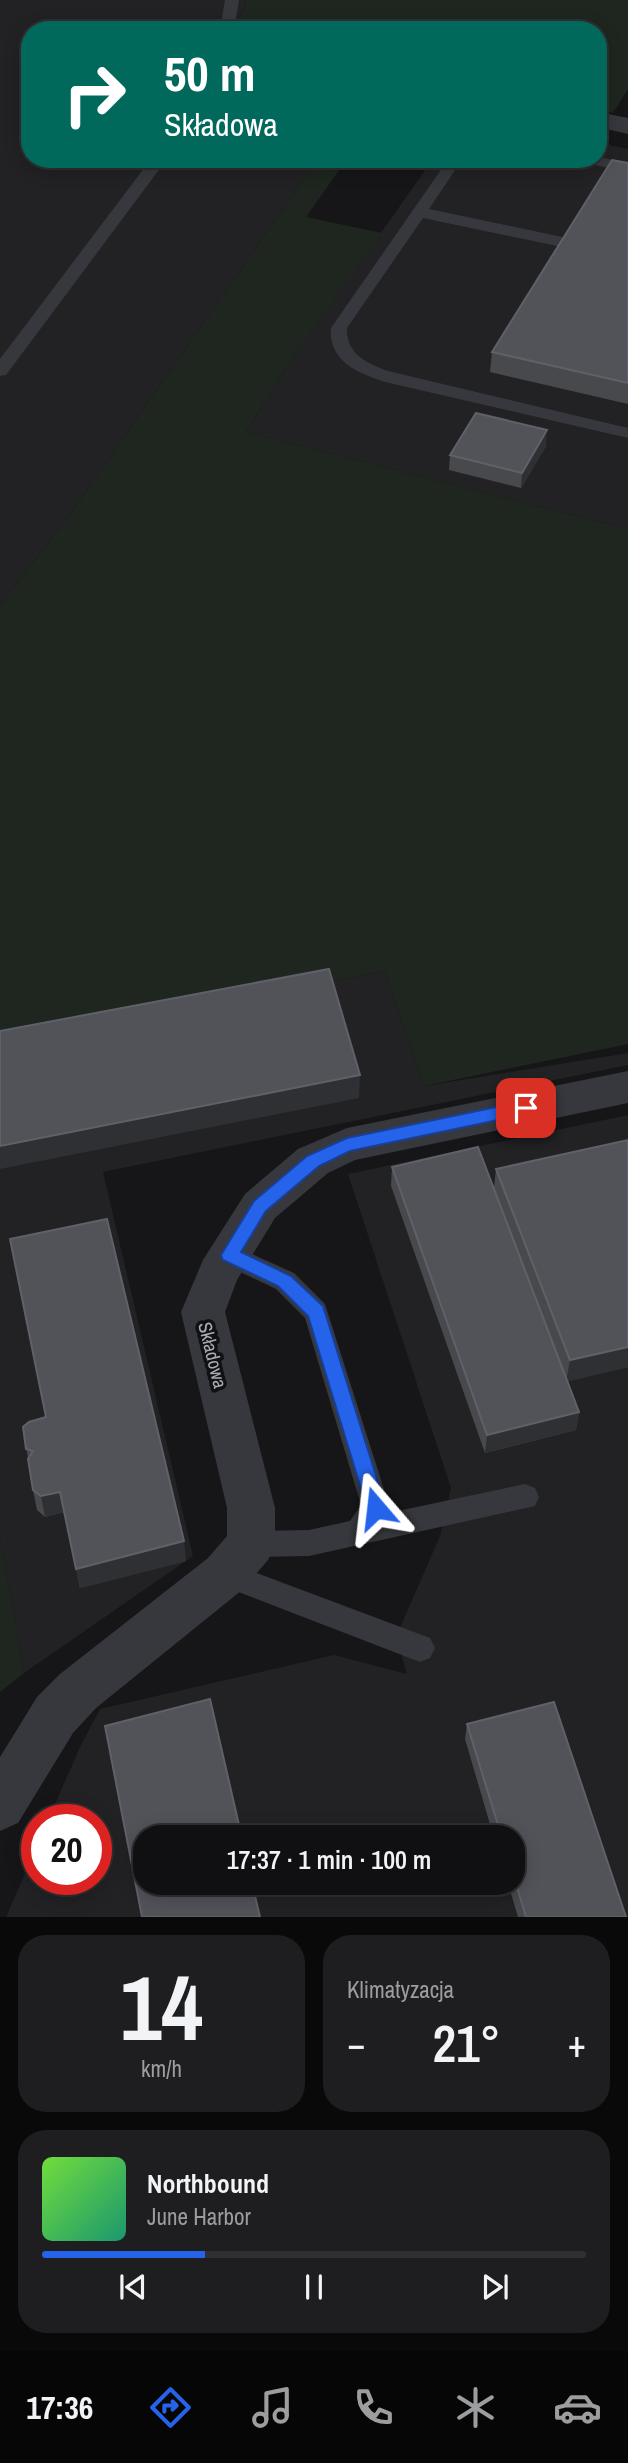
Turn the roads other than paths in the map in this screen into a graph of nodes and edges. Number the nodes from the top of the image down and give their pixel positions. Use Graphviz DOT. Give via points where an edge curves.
graph roads {
  1 [pos="232,0"];
  2 [pos="228,21"];
  3 [pos="607,121"];
  4 [pos="628,126"];
  5 [pos="607,163"];
  6 [pos="628,167"];
  7 [pos="152,168"];
  8 [pos="449,168"];
  9 [pos="418,212"];
  10 [pos="566,243"];
  11 [pos="0,371"];
  12 [pos="628,433"];
  13 [pos="628,1087"];
  14 [pos="230,1255"];
  15 [pos="525,1497"];
  16 [pos="357,1534"];
  17 [pos="238,1559"];
  18 [pos="420,1648"];
  19 [pos="0,1805"];
  1 -- 2 [label="lane"];
  3 -- 4 [label="street"];
  5 -- 6 [label="lane"];
  7 -- 11 [label="lane"];
  8 -- 9 [label="lane"];
  9 -- 10 [label="lane"];
  9 -- 12 [label="lane" via="339,328 337,337 345,354 380,375"];
  13 -- 14 [label="street, Składowa" via="347,1145 313,1161 260,1206"];
  14 -- 16 [label="lane" via="285,1281 316,1312 376,1508"];
  14 -- 17 [label="street, Składowa" via="203,1312 251,1508"];
  15 -- 16 [label="lane"];
  16 -- 17 [label="lane"];
  17 -- 18 [label="lane"];
  17 -- 19 [label="street" via="78,1691 55,1715"];
}
